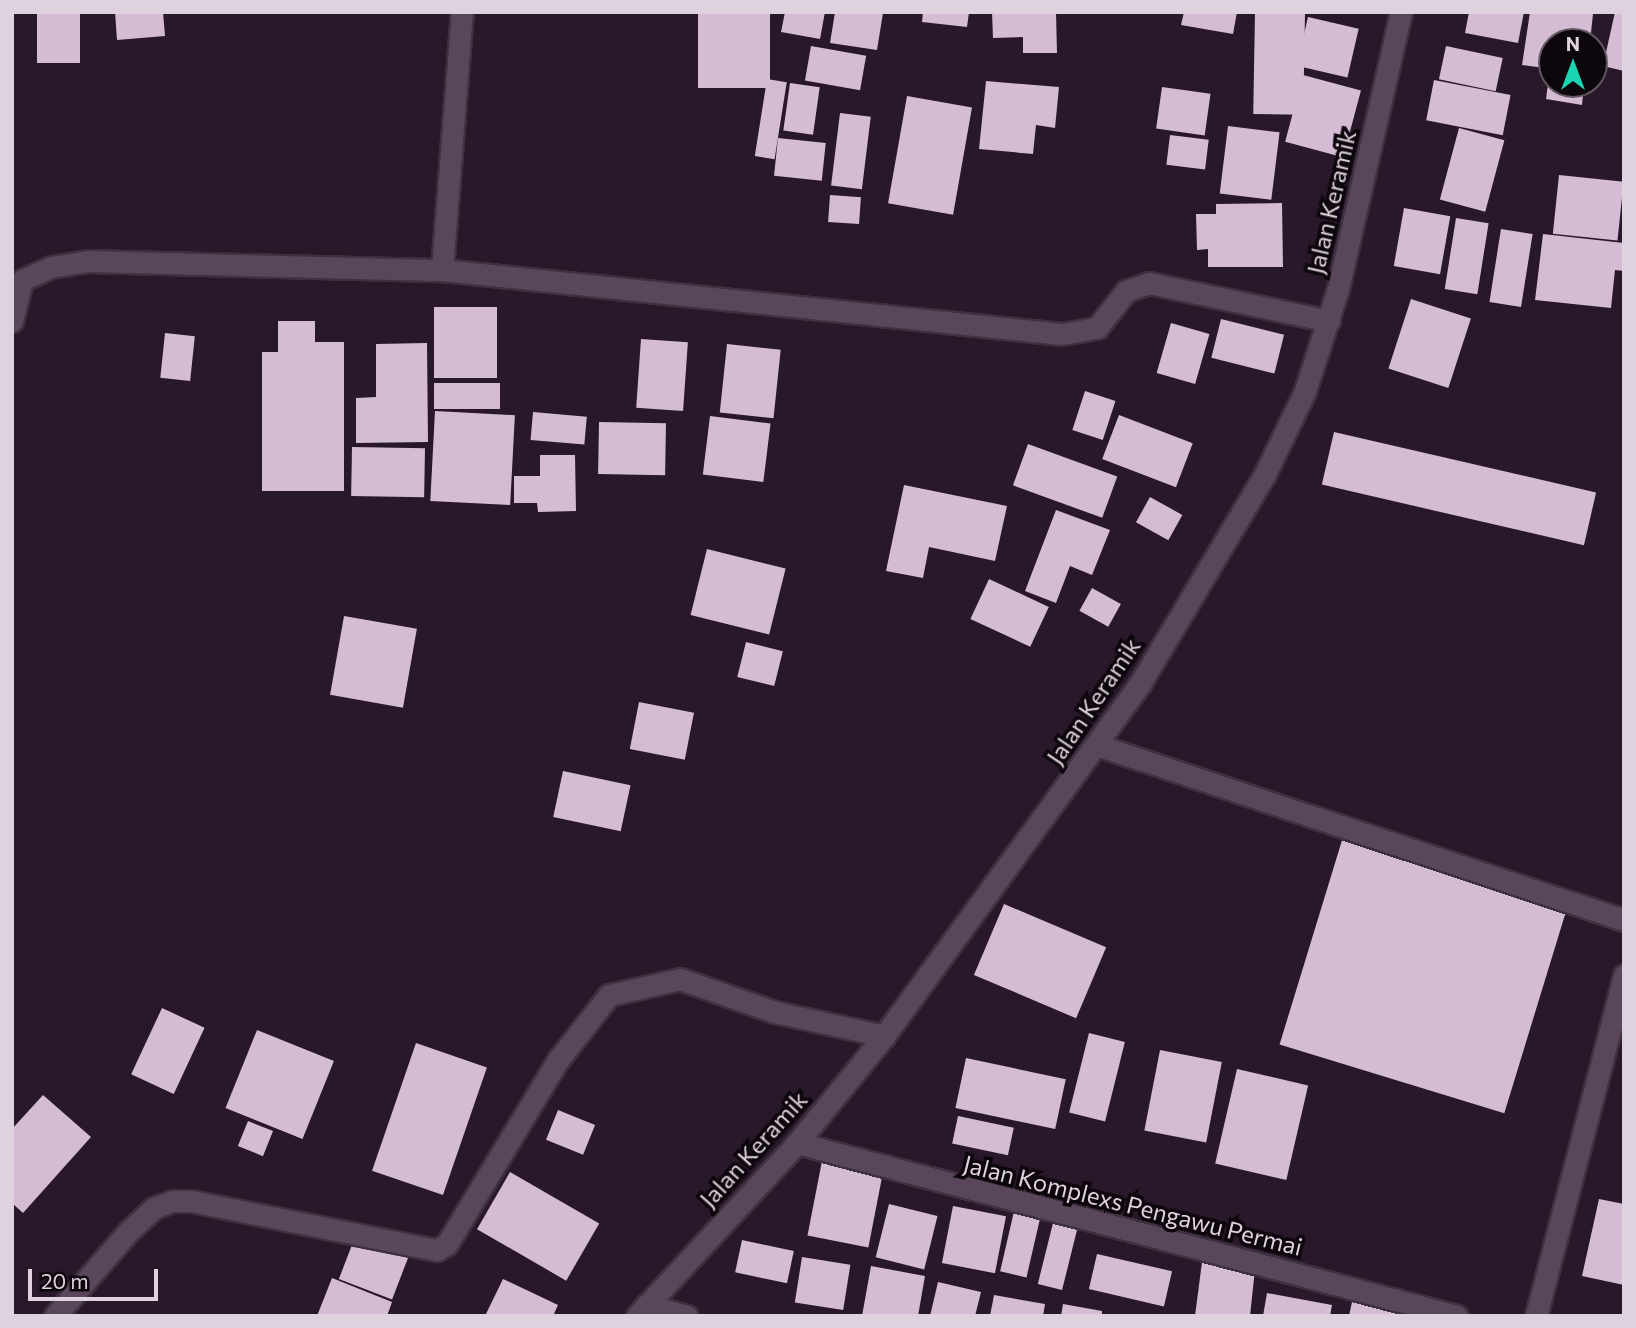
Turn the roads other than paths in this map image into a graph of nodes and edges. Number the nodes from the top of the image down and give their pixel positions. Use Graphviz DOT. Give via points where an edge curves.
graph roads {
  1 [pos="462,12"];
  2 [pos="1401,12"];
  3 [pos="442,270"];
  4 [pos="12,321"];
  5 [pos="1329,321"];
  6 [pos="1097,745"];
  7 [pos="1624,920"];
  8 [pos="1624,975"];
  9 [pos="884,1035"];
  10 [pos="797,1143"];
  11 [pos="642,1310"];
  12 [pos="55,1316"];
  13 [pos="687,1316"];
  14 [pos="1457,1316"];
  15 [pos="1535,1316"];
  1 -- 3 [label="street"];
  2 -- 5 [label="street, Jalan Keramik"];
  3 -- 4 [label="street" via="88,261 35,271 22,280"];
  3 -- 5 [label="street" via="1062,334 1097,328 1126,291 1149,283"];
  5 -- 6 [label="street, Jalan Keramik" via="1306,391 1264,476 1141,682"];
  6 -- 7 [label="street"];
  6 -- 9 [label="street, Jalan Keramik"];
  8 -- 15 [label="street"];
  9 -- 10 [label="street, Jalan Keramik"];
  9 -- 12 [label="street" via="775,1012 680,979 609,995 558,1060 447,1244 437,1250 172,1201 154,1208 128,1231"];
  10 -- 11 [label="street, Jalan Keramik"];
  10 -- 14 [label="street, Jalan Komplexs Pengawu Permai"];
  11 -- 13 [label="street"];
}
